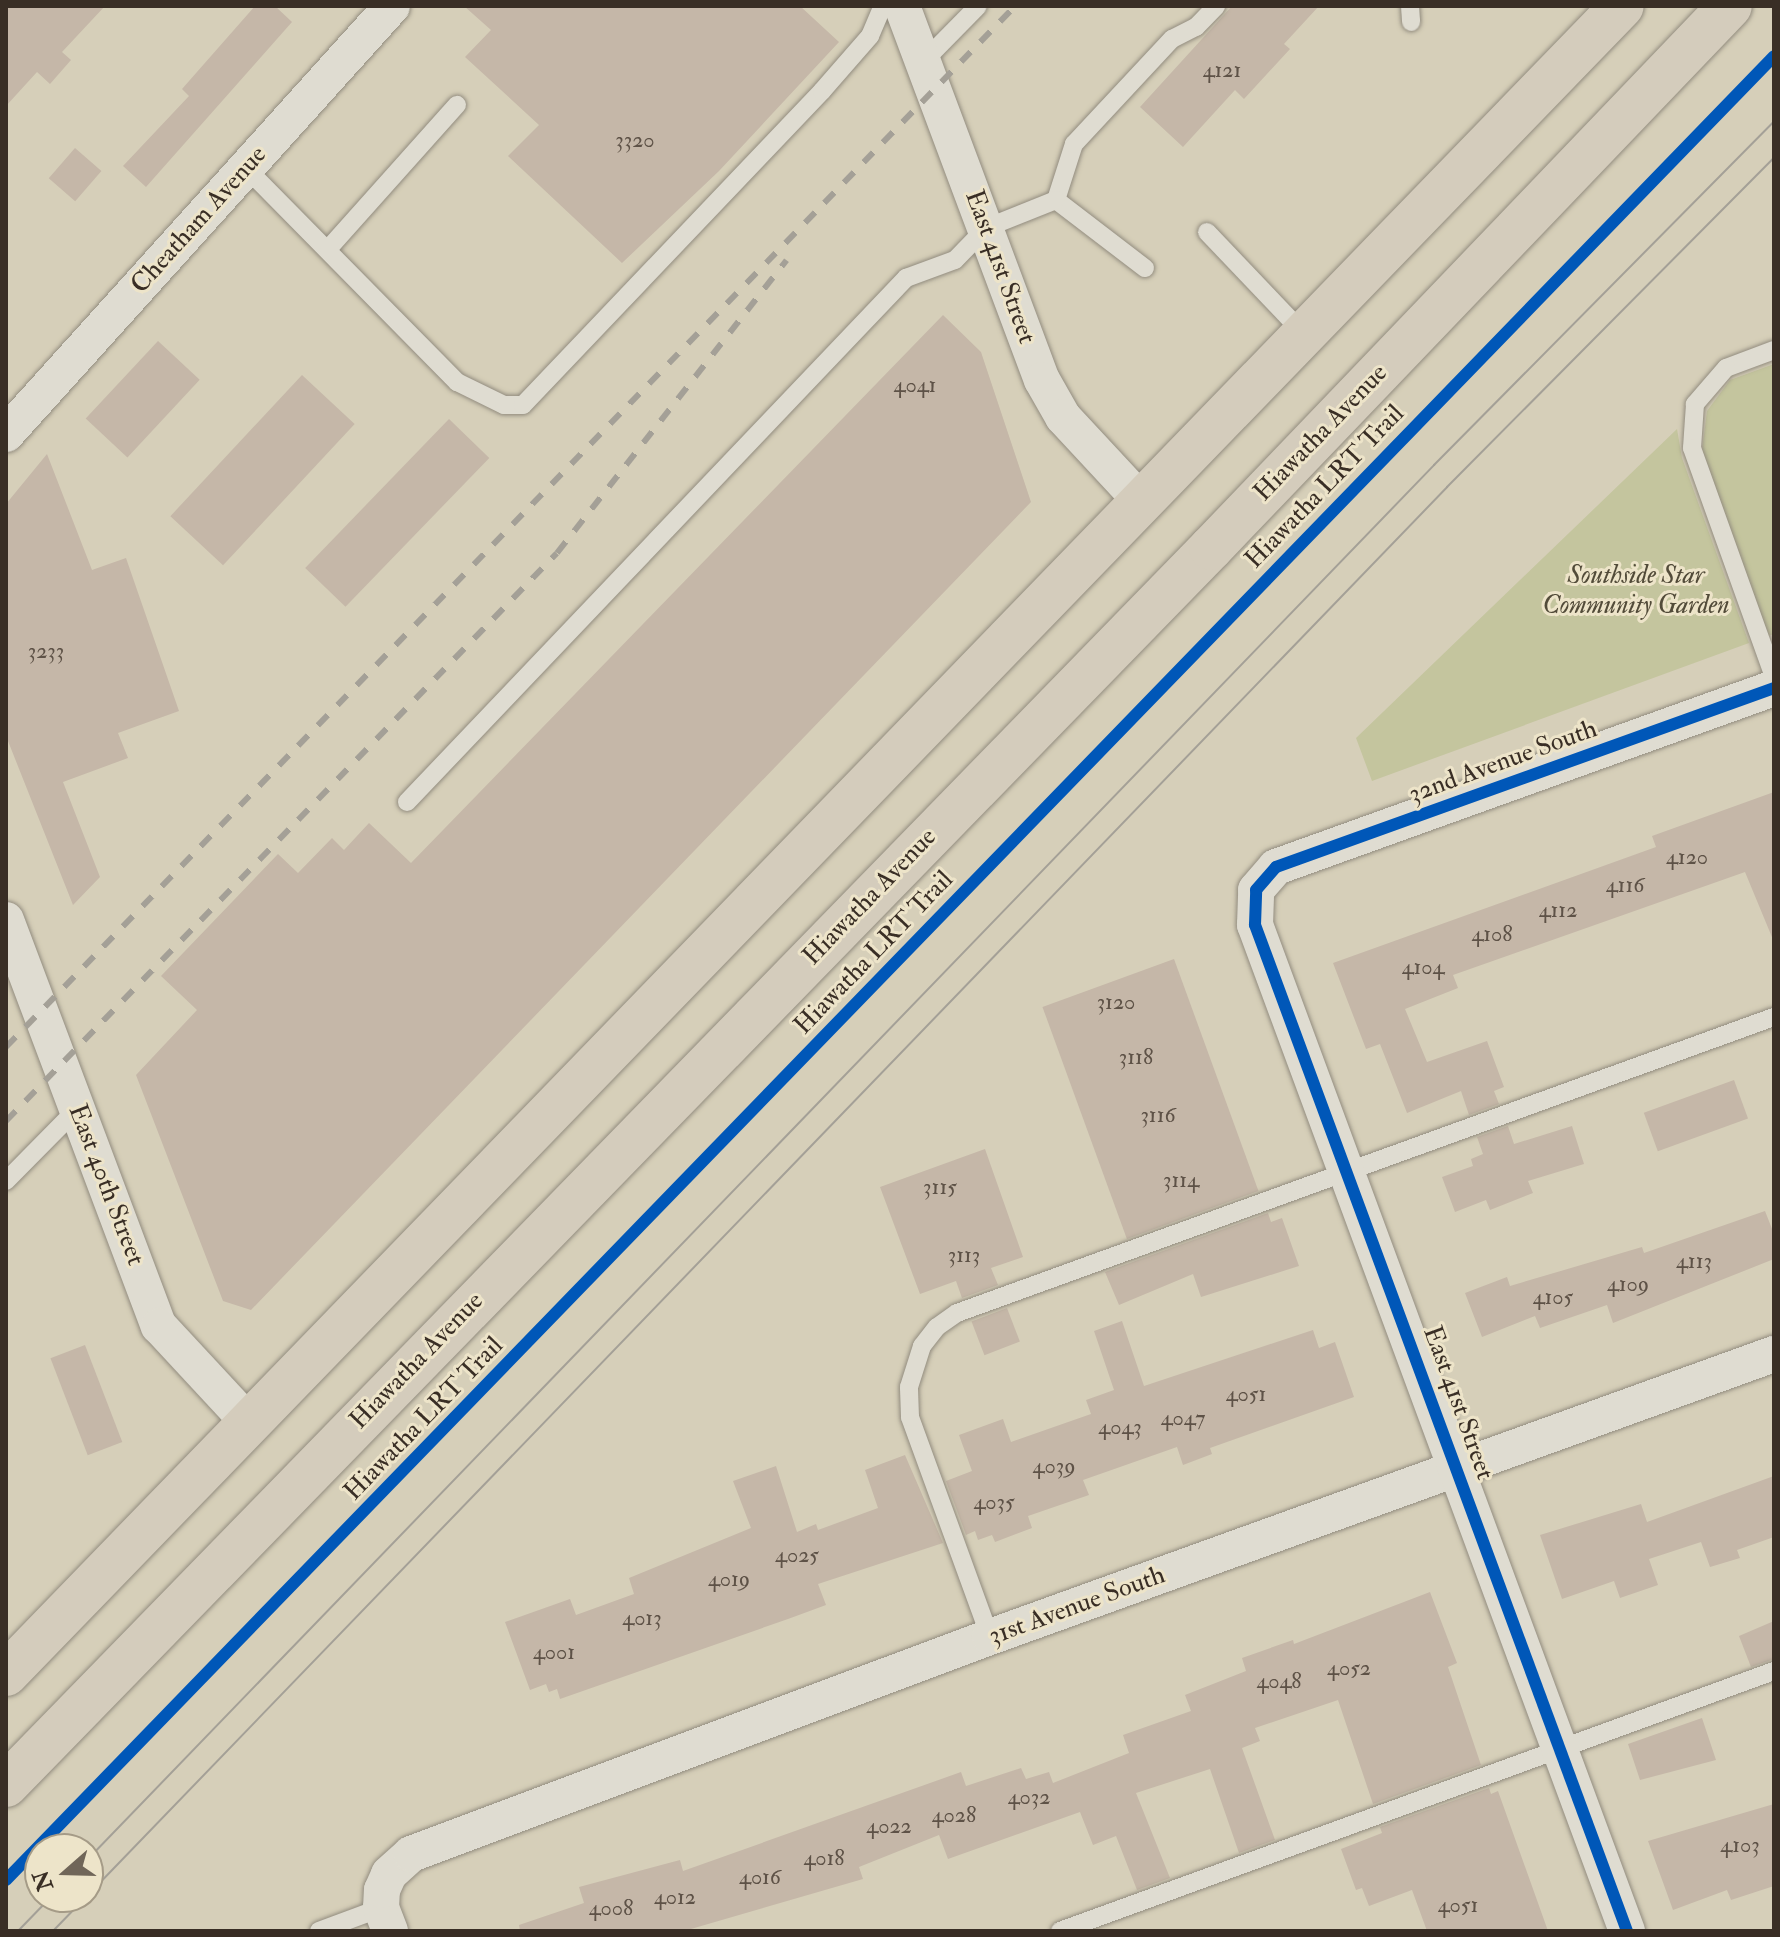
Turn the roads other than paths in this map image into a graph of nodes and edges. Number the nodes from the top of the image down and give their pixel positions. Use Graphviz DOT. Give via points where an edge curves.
graph roads {
  1 [pos="392,6"];
  2 [pos="883,6"];
  3 [pos="902,6"];
  4 [pos="978,6"];
  5 [pos="1216,6"];
  6 [pos="1622,6"];
  7 [pos="1730,6"];
  8 [pos="923,62"];
  9 [pos="457,105"];
  10 [pos="246,168"];
  11 [pos="1056,200"];
  12 [pos="986,228"];
  13 [pos="1207,232"];
  14 [pos="329,248"];
  15 [pos="1145,268"];
  16 [pos="1304,334"];
  17 [pos="1774,350"];
  18 [pos="6,434"];
  19 [pos="1141,501"];
  20 [pos="1774,677"];
  21 [pos="1774,688"];
  22 [pos="407,802"];
  23 [pos="1256,890"];
  24 [pos="6,920"];
  25 [pos="1774,1017"];
  26 [pos="77,1109"];
  27 [pos="1349,1174"];
  28 [pos="6,1181"];
  29 [pos="1774,1354"];
  30 [pos="249,1423"];
  31 [pos="1459,1469"];
  32 [pos="990,1637"];
  33 [pos="1774,1671"];
  34 [pos="6,1674"];
  35 [pos="1560,1748"];
  36 [pos="6,1785"];
  37 [pos="387,1904"];
  38 [pos="319,1931"];
  39 [pos="1060,1931"];
  40 [pos="1627,1931"];
  1 -- 10 [label="street, Cheatham Avenue"];
  2 -- 14 [label="lane" via="870,36 822,91 523,405 504,405 457,382"];
  3 -- 8 [label="street, East 41st Street"];
  4 -- 8 [label="lane"];
  5 -- 11 [label="lane" via="1196,27 1172,39 1074,144"];
  6 -- 16 [label="highway"];
  7 -- 36 [label="highway, Hiawatha Avenue" via="1211,548"];
  8 -- 12 [label="street, East 41st Street"];
  9 -- 14 [label="lane"];
  10 -- 14 [label="lane"];
  10 -- 18 [label="street, Cheatham Avenue"];
  11 -- 12 [label="lane"];
  11 -- 15 [label="lane"];
  12 -- 19 [label="street, East 41st Street" via="1042,380 1063,417"];
  12 -- 22 [label="lane" via="955,260 906,278"];
  13 -- 16 [label="lane"];
  16 -- 19 [label="highway"];
  17 -- 20 [label="lane" via="1726,368 1695,404 1692,448"];
  19 -- 30 [label="highway"];
  21 -- 23 [label="street, 32nd Avenue South" via="1276,867"];
  23 -- 27 [label="street, East 41st Street" via="1255,925"];
  24 -- 26 [label="street, East 40th Street"];
  25 -- 27 [label="lane"];
  26 -- 28 [label="lane"];
  26 -- 30 [label="street, East 40th Street" via="159,1326"];
  27 -- 31 [label="street, East 41st Street"];
  27 -- 32 [label="lane" via="957,1313 922,1346 909,1387 910,1417"];
  29 -- 31 [label="street, 31st Avenue South"];
  30 -- 34 [label="highway"];
  31 -- 32 [label="street, 31st Avenue South"];
  31 -- 35 [label="street, East 41st Street"];
  32 -- 37 [label="street, 31st Avenue South" via="411,1854"];
  33 -- 35 [label="lane"];
  35 -- 39 [label="lane"];
  35 -- 40 [label="street, East 41st Street"];
  37 -- 38 [label="lane"];
}
